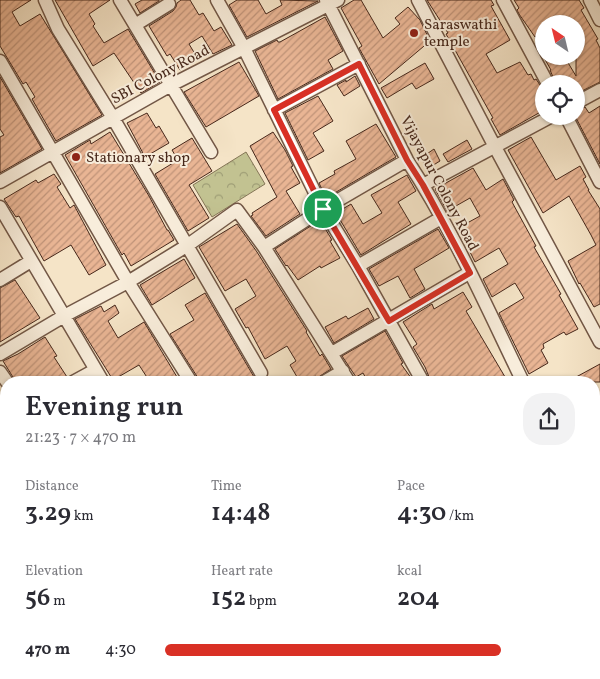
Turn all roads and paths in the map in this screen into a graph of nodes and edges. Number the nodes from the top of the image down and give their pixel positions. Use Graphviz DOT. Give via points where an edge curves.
graph roads {
  1 [pos="45,0"];
  2 [pos="120,0"];
  3 [pos="217,0"];
  4 [pos="418,0"];
  5 [pos="503,0"];
  6 [pos="590,0"];
  7 [pos="173,1"];
  8 [pos="331,2"];
  9 [pos="600,20"];
  10 [pos="135,25"];
  11 [pos="244,48"];
  12 [pos="0,61"];
  13 [pos="359,64"];
  14 [pos="543,75"];
  15 [pos="171,85"];
  16 [pos="600,90"];
  17 [pos="585,98"];
  18 [pos="274,110"];
  19 [pos="113,118"];
  20 [pos="535,125"];
  21 [pos="571,125"];
  22 [pos="495,147"];
  23 [pos="53,151"];
  24 [pos="211,152"];
  25 [pos="407,160"];
  26 [pos="0,182"];
  27 [pos="600,182"];
  28 [pos="423,185"];
  29 [pos="0,207"];
  30 [pos="323,209"];
  31 [pos="441,218"];
  32 [pos="188,245"];
  33 [pos="264,247"];
  34 [pos="31,260"];
  35 [pos="358,266"];
  36 [pos="470,273"];
  37 [pos="0,280"];
  38 [pos="128,282"];
  39 [pos="64,316"];
  40 [pos="389,321"];
  41 [pos="600,342"];
  42 [pos="332,353"];
  43 [pos="0,354"];
  44 [pos="95,370"];
  45 [pos="261,373"];
  46 [pos="84,376"];
  47 [pos="99,376"];
  48 [pos="187,376"];
  49 [pos="345,376"];
  50 [pos="420,376"];
  51 [pos="520,376"];
  1 -- 19 [label="street" via="58,28"];
  2 -- 10 [label="street"];
  3 -- 11 [label="street"];
  4 -- 22 [label="street"];
  5 -- 14 [label="street"];
  6 -- 9 [label="street"];
  7 -- 10 [label="street"];
  8 -- 11 [label="street, SBI Colony Road"];
  8 -- 13 [label="street, Vijayapur Colony Road"];
  10 -- 15 [label="street"];
  11 -- 15 [label="street, SBI Colony Road"];
  11 -- 18 [label="street"];
  12 -- 23 [label="street"];
  13 -- 18 [label="street"];
  13 -- 25 [label="street, Vijayapur Colony Road"];
  15 -- 19 [label="street, SBI Colony Road"];
  15 -- 24 [label="street"];
  16 -- 17 [label="street"];
  18 -- 30 [label="street"];
  19 -- 23 [label="street, SBI Colony Road"];
  19 -- 32 [label="street"];
  20 -- 22 [label="street"];
  21 -- 27 [label="street"];
  22 -- 28 [label="street"];
  22 -- 41 [label="street"];
  23 -- 26 [label="street, SBI Colony Road"];
  23 -- 38 [label="street"];
  25 -- 28 [label="street, Vijayapur Colony Road"];
  25 -- 30 [label="street"];
  28 -- 31 [label="street, Vijayapur Colony Road"];
  29 -- 34 [label="street"];
  30 -- 33 [label="street"];
  30 -- 35 [label="street"];
  31 -- 35 [label="street"];
  31 -- 36 [label="street, Vijayapur Colony Road"];
  32 -- 33 [label="street" via="236,210"];
  32 -- 38 [label="street"];
  32 -- 45 [label="street"];
  33 -- 42 [label="street"];
  34 -- 37 [label="street"];
  34 -- 39 [label="street"];
  35 -- 40 [label="street"];
  36 -- 40 [label="street"];
  36 -- 51 [label="street, Vijayapur Colony Road"];
  38 -- 39 [label="street"];
  38 -- 48 [label="street"];
  39 -- 43 [label="street"];
  39 -- 44 [label="street"];
  40 -- 42 [label="street"];
  40 -- 50 [label="street"];
  42 -- 49 [label="street"];
  44 -- 46 [label="street"];
  44 -- 47 [label="street"];
}
